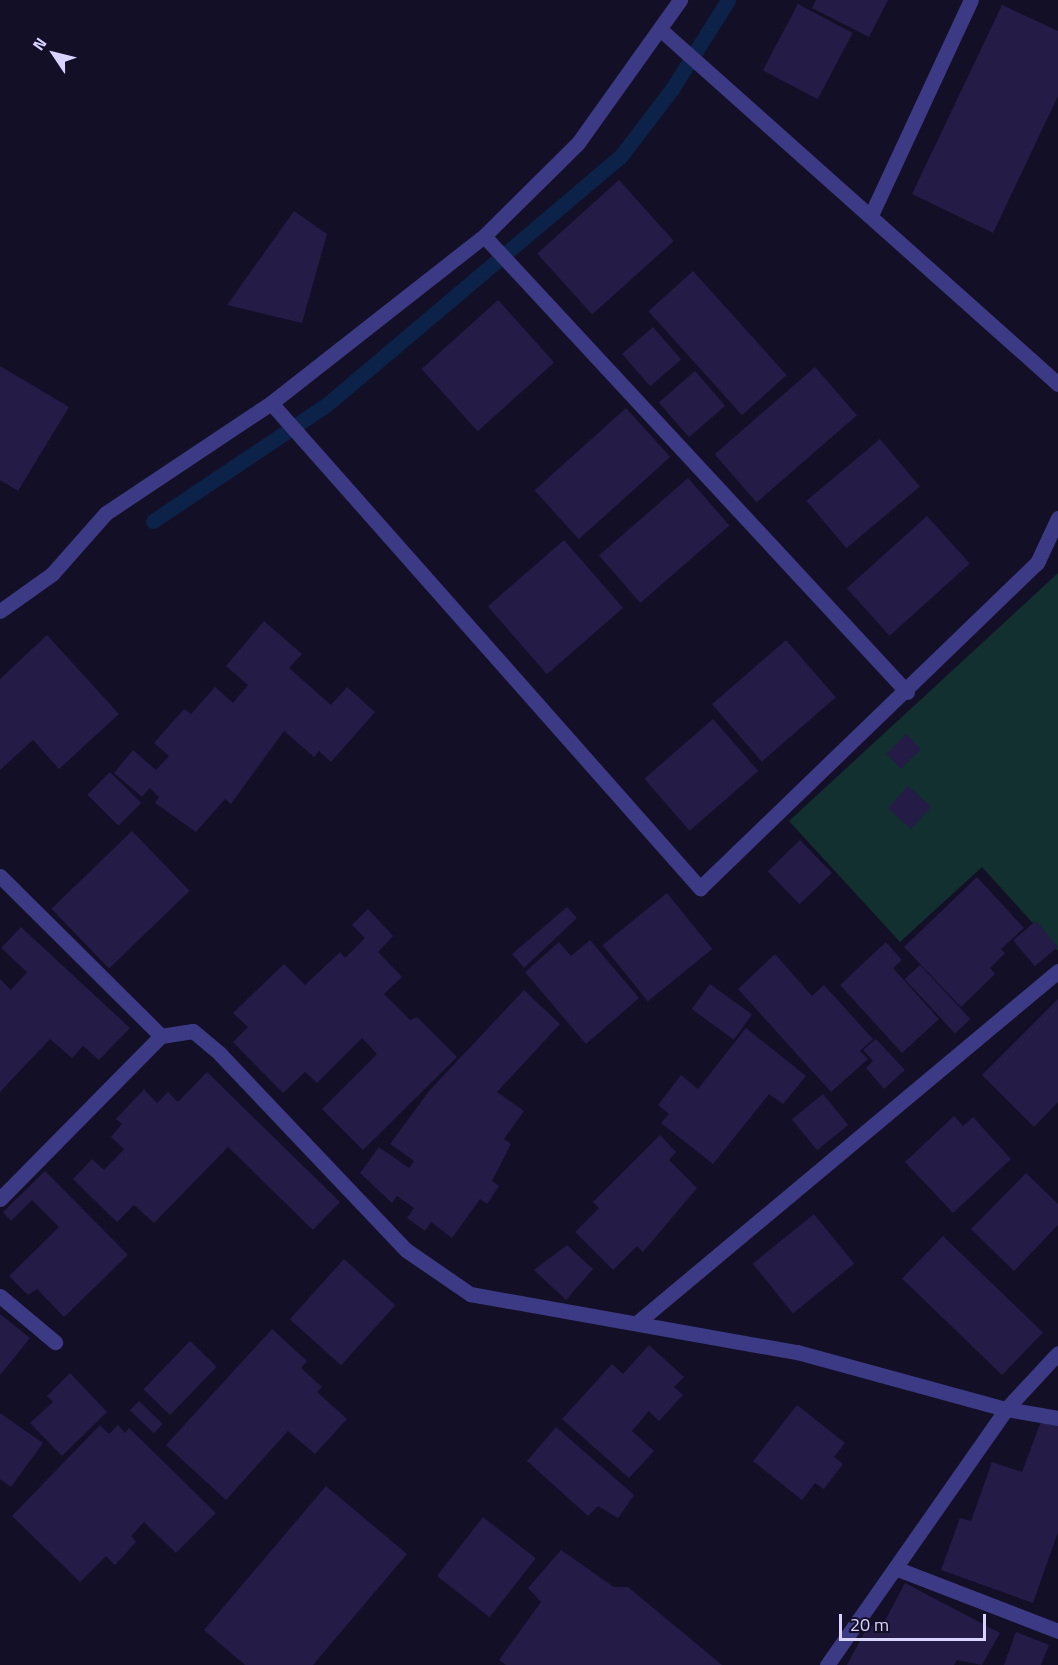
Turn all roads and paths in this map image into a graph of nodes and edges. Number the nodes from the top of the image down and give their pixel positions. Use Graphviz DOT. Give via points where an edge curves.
graph roads {
  1 [pos="680,0"];
  2 [pos="971,0"];
  3 [pos="661,30"];
  4 [pos="871,215"];
  5 [pos="484,236"];
  6 [pos="1058,384"];
  7 [pos="271,403"];
  8 [pos="1058,519"];
  9 [pos="0,611"];
  10 [pos="907,692"];
  11 [pos="0,876"];
  12 [pos="1058,971"];
  13 [pos="161,1036"];
  14 [pos="0,1199"];
  15 [pos="0,1296"];
  16 [pos="639,1321"];
  17 [pos="55,1341"];
  18 [pos="1058,1353"];
  19 [pos="1006,1409"];
  20 [pos="1058,1418"];
  21 [pos="895,1568"];
  22 [pos="1058,1631"];
  23 [pos="827,1665"];
  1 -- 3 [label="street"];
  2 -- 4 [label="street"];
  3 -- 4 [label="street"];
  3 -- 5 [label="street" via="578,144"];
  4 -- 6 [label="street"];
  5 -- 7 [label="street"];
  5 -- 10 [label="street"];
  7 -- 9 [label="street" via="106,513 52,574"];
  7 -- 10 [label="street" via="700,888"];
  8 -- 10 [label="street" via="1037,563"];
  11 -- 13 [label="street"];
  12 -- 16 [label="street"];
  13 -- 14 [label="street"];
  13 -- 16 [label="street" via="193,1031 406,1250 470,1294"];
  15 -- 17 [label="street"];
  16 -- 19 [label="street" via="797,1352"];
  18 -- 19 [label="street"];
  19 -- 20 [label="street"];
  19 -- 21 [label="street"];
  21 -- 22 [label="street"];
  21 -- 23 [label="street"];
}
